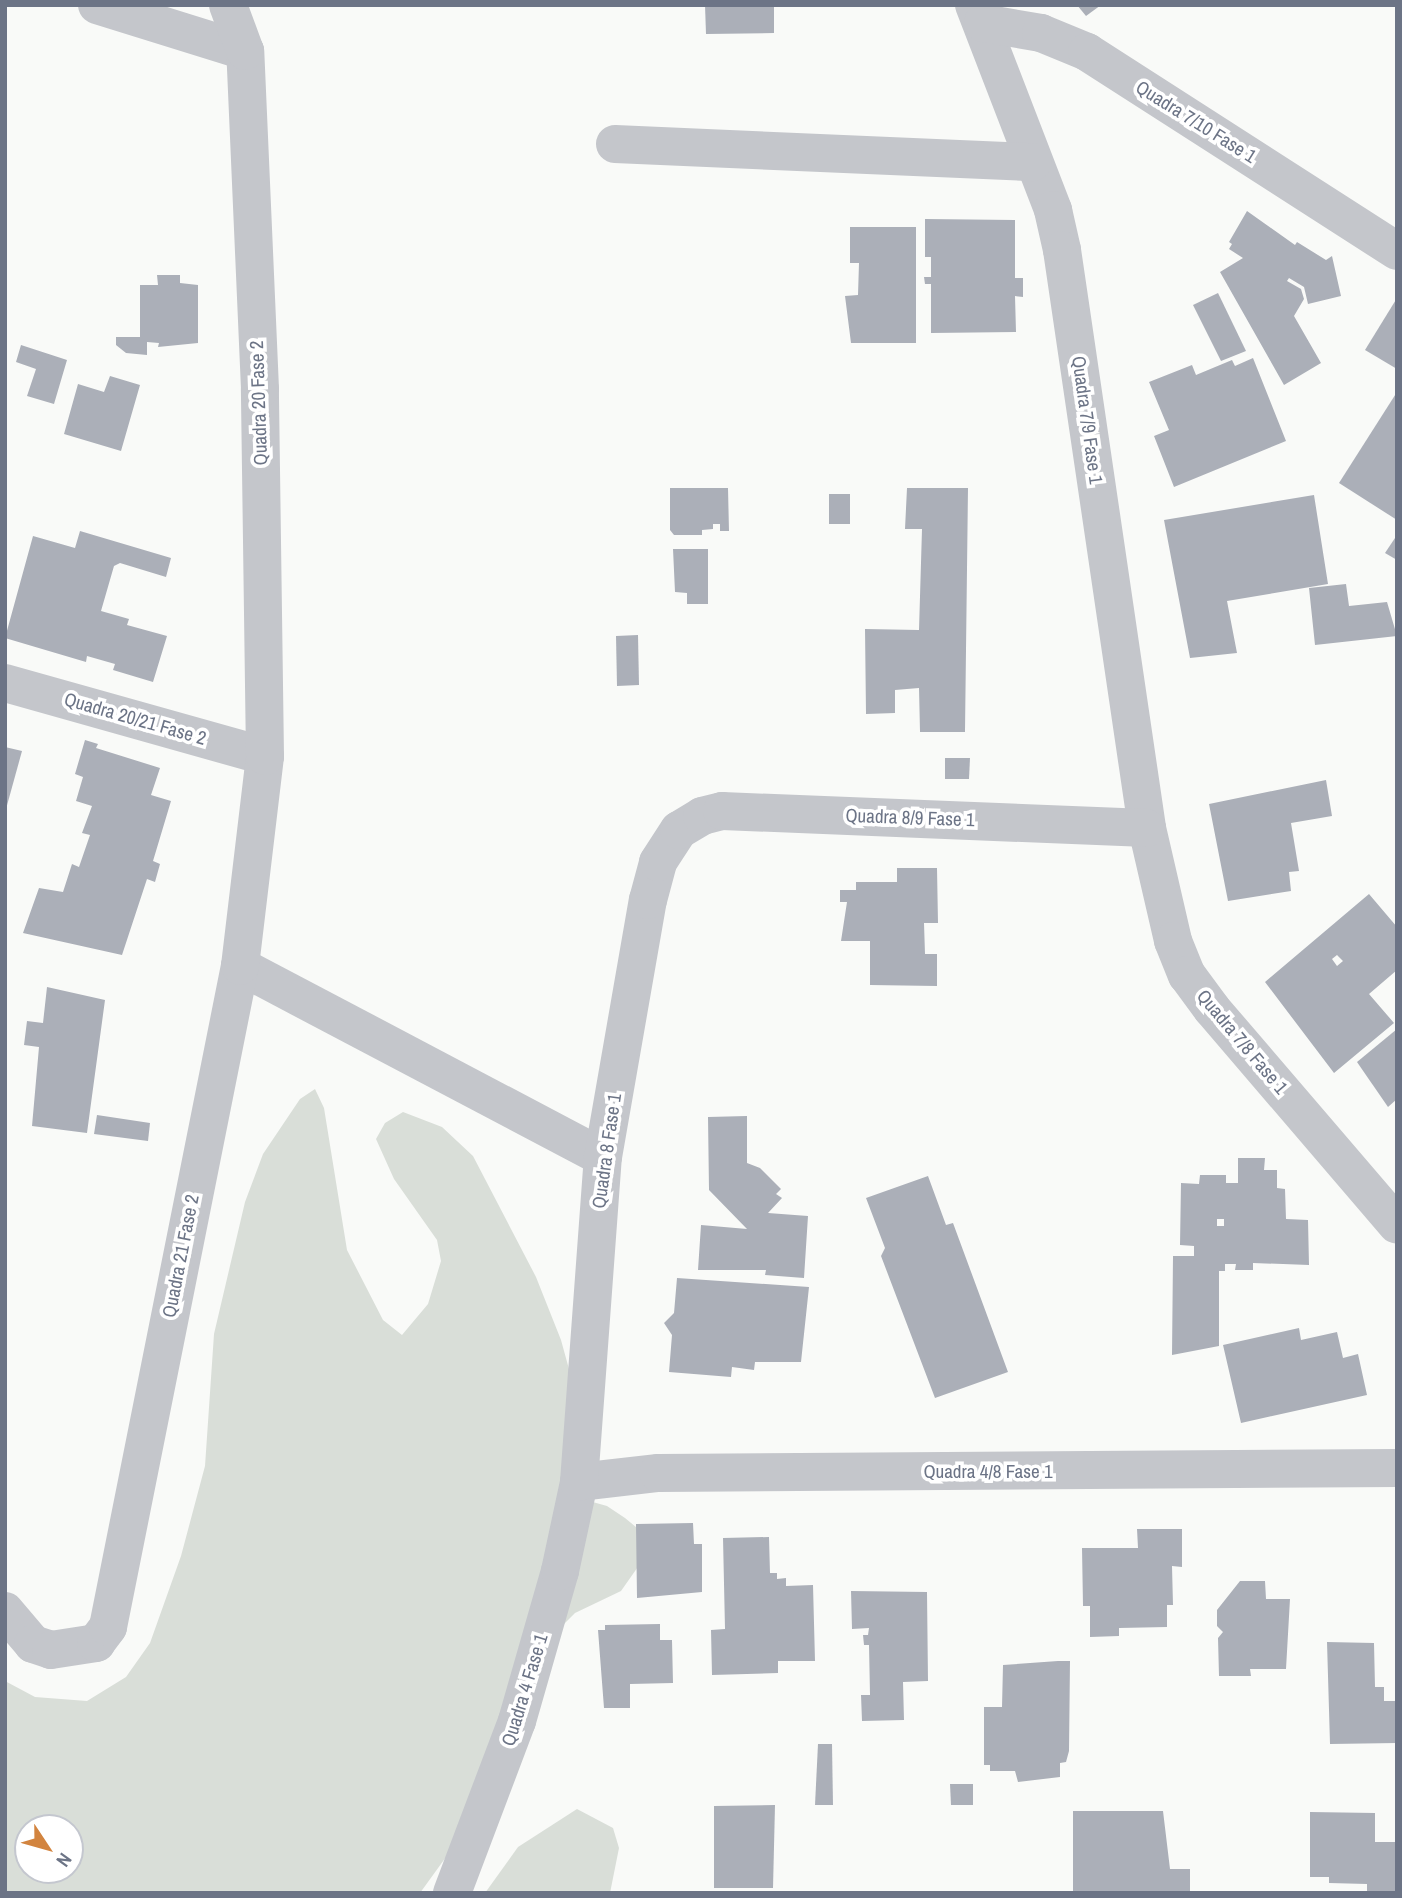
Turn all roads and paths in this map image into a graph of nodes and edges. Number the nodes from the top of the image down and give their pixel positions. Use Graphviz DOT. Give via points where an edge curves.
graph roads {
  1 [pos="97,5"];
  2 [pos="228,5"];
  3 [pos="979,14"];
  4 [pos="244,51"];
  5 [pos="615,144"];
  6 [pos="1032,162"];
  7 [pos="1397,251"];
  8 [pos="5,683"];
  9 [pos="265,756"];
  10 [pos="1147,828"];
  11 [pos="679,830"];
  12 [pos="240,966"];
  13 [pos="603,1157"];
  14 [pos="1397,1225"];
  15 [pos="1397,1468"];
  16 [pos="579,1482"];
  17 [pos="5,1611"];
  18 [pos="452,1893"];
  1 -- 4 [label="street"];
  2 -- 4 [label="street, Quadra 20 Fase 2"];
  3 -- 6 [label="street, Quadra 7/9 Fase 1"];
  3 -- 7 [label="street, Quadra 7/10 Fase 1" via="1087,52"];
  4 -- 9 [label="street, Quadra 20 Fase 2" via="260,389"];
  5 -- 6 [label="street"];
  6 -- 10 [label="street, Quadra 7/9 Fase 1" via="1053,210 1062,250"];
  8 -- 9 [label="street, Quadra 20/21 Fase 2"];
  9 -- 12 [label="street, Quadra 21 Fase 2"];
  10 -- 11 [label="street, Quadra 8/9 Fase 1" via="722,811 702,816"];
  10 -- 14 [label="street, Quadra 7/8 Fase 1" via="1173,941 1187,975"];
  11 -- 13 [label="street, Quadra 8 Fase 1" via="658,862 648,900"];
  12 -- 13 [label="street"];
  12 -- 17 [label="street, Quadra 21 Fase 2" via="108,1627 96,1643 51,1650 33,1644"];
  13 -- 16 [label="street, Quadra 8 Fase 1"];
  15 -- 16 [label="street, Quadra 4/8 Fase 1" via="657,1473"];
  16 -- 18 [label="street, Quadra 4 Fase 1" via="560,1571 517,1721"];
}
